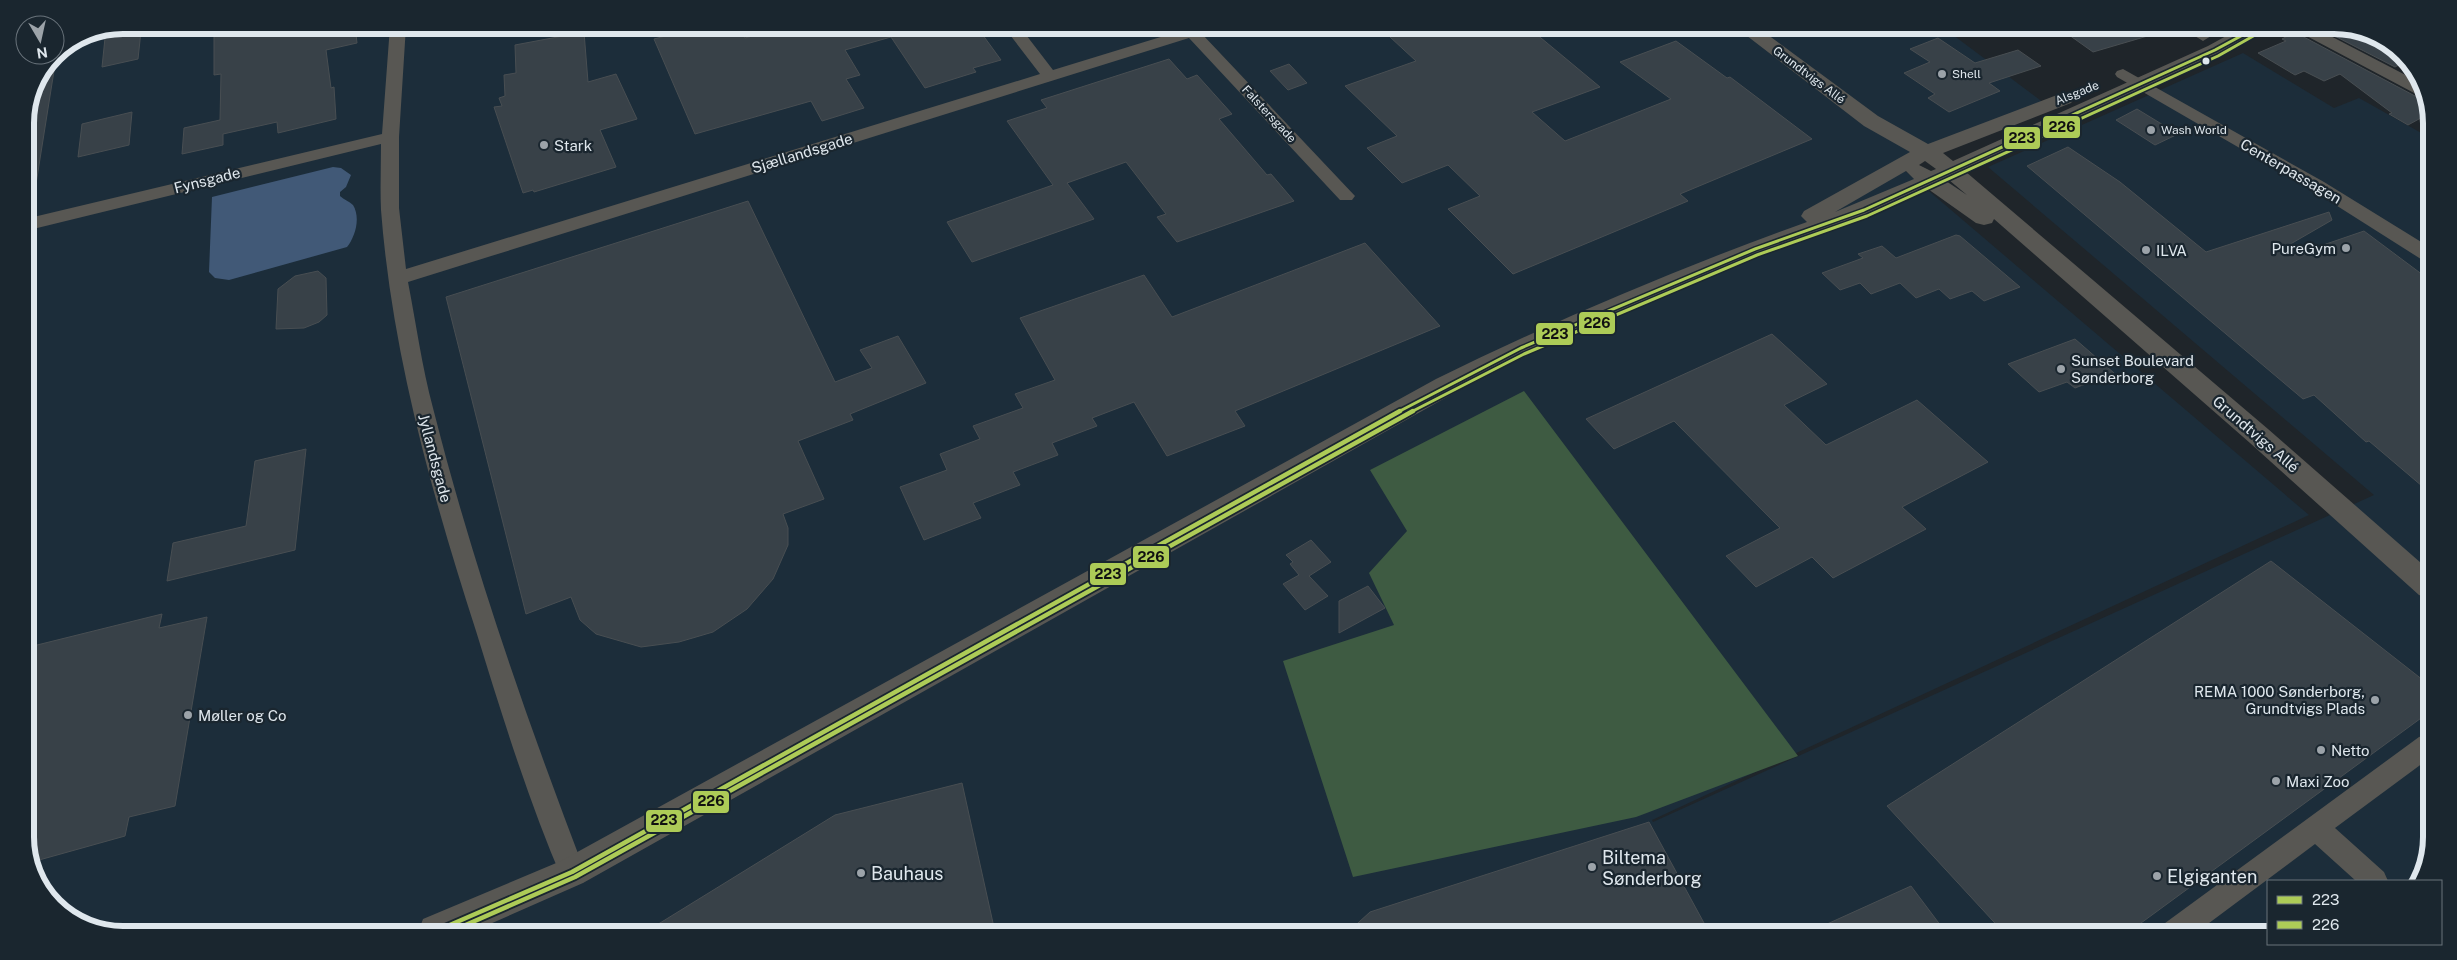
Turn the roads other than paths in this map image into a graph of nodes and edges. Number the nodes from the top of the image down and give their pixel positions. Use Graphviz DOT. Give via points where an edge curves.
graph roads {
  1 [pos="397,34"];
  2 [pos="1017,34"];
  3 [pos="1186,34"];
  4 [pos="1203,34"];
  5 [pos="1755,34"];
  6 [pos="2197,34"];
  7 [pos="2245,34"];
  8 [pos="2315,34"];
  9 [pos="1050,76"];
  10 [pos="2132,79"];
  11 [pos="2415,86"];
  12 [pos="390,137"];
  13 [pos="1928,165"];
  14 [pos="1346,196"];
  15 [pos="34,223"];
  16 [pos="1755,248"];
  17 [pos="2423,253"];
  18 [pos="398,278"];
  19 [pos="2423,583"];
  20 [pos="2423,749"];
  21 [pos="2315,827"];
  22 [pos="572,872"];
  23 [pos="2374,880"];
  24 [pos="444,926"];
  25 [pos="2182,926"];
  1 -- 12 [label="street, Jyllandsgade"];
  2 -- 9 [label="street"];
  3 -- 9 [label="street, Sjællandsgade"];
  4 -- 14 [label="street, Falstersgade"];
  5 -- 13 [label="street, Grundtvigs Allé"];
  6 -- 10 [label="street, Alsgade"];
  7 -- 10 [label="street, Alsgade" via="2215,50"];
  8 -- 11 [label="street"];
  9 -- 18 [label="street, Sjællandsgade"];
  10 -- 13 [label="street, Alsgade"];
  10 -- 13 [label="street, Alsgade" via="2034,111 2020,126"];
  10 -- 17 [label="street, Centerpassagen" via="2355,208"];
  12 -- 15 [label="street, Fynsgade"];
  12 -- 18 [label="street, Jyllandsgade" via="390,208"];
  13 -- 16 [label="street"];
  13 -- 16 [label="street" via="1864,210"];
  13 -- 19 [label="street, Grundtvigs Allé" via="2082,284"];
  16 -- 22 [label="street" via="1521,348 1446,386"];
  18 -- 22 [label="street, Jyllandsgade" via="422,406 454,531 522,740"];
  20 -- 21 [label="street"];
  21 -- 23 [label="street"];
  21 -- 25 [label="street"];
  22 -- 24 [label="street"];
}
